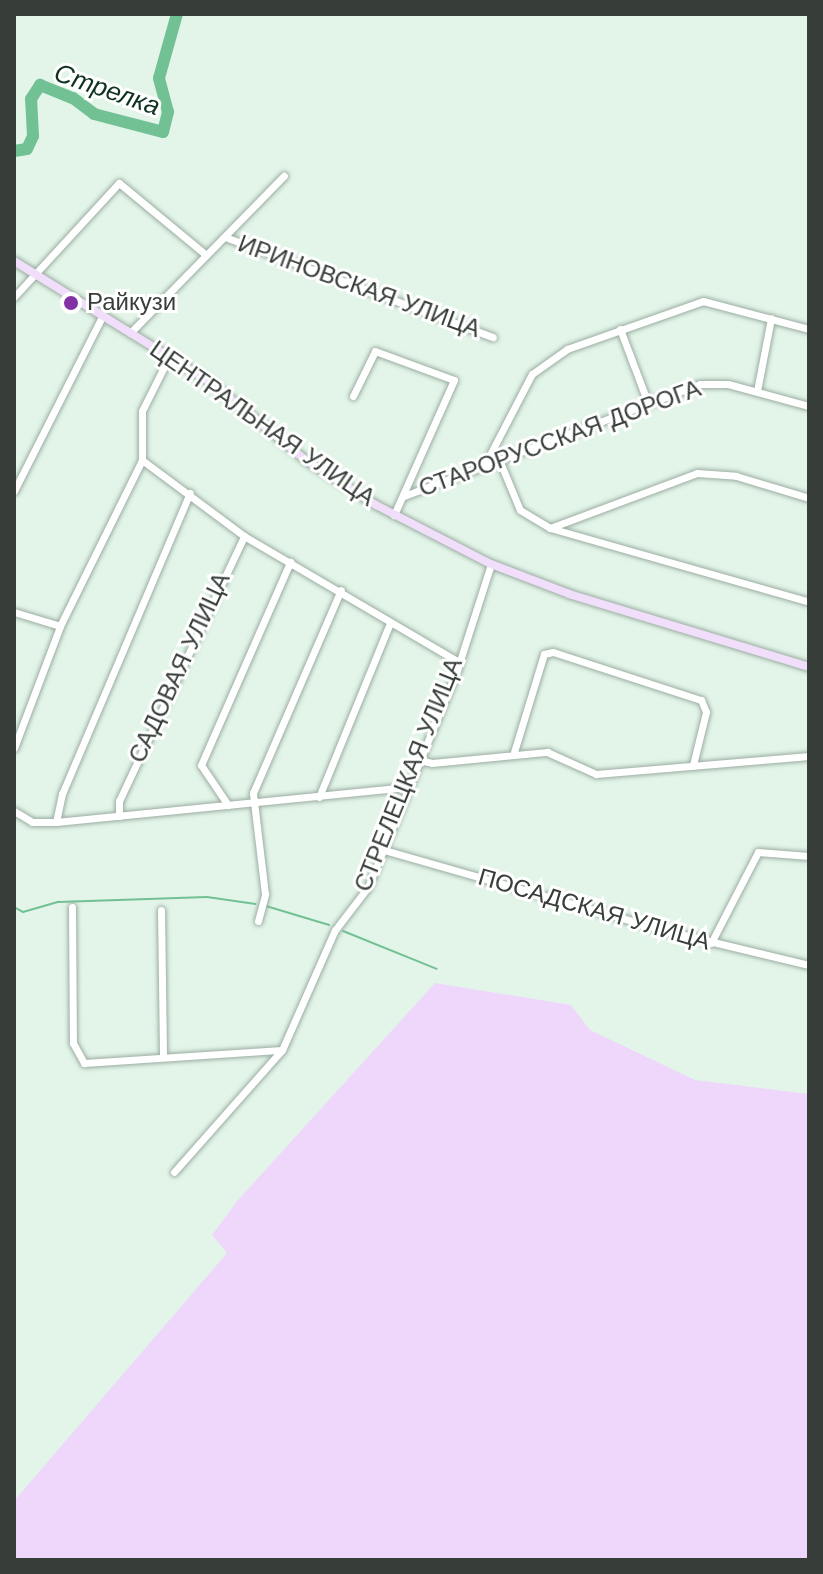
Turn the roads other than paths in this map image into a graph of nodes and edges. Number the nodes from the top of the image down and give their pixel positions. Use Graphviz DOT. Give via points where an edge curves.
graph roads {
  1 [pos="284,176"];
  2 [pos="225,237"];
  3 [pos="206,255"];
  4 [pos="14,261"];
  5 [pos="34,273"];
  6 [pos="14,297"];
  7 [pos="103,315"];
  8 [pos="771,318"];
  9 [pos="620,329"];
  10 [pos="809,329"];
  11 [pos="130,333"];
  12 [pos="493,337"];
  13 [pos="169,357"];
  14 [pos="757,391"];
  15 [pos="353,396"];
  16 [pos="648,403"];
  17 [pos="809,406"];
  18 [pos="142,460"];
  19 [pos="500,462"];
  20 [pos="483,468"];
  21 [pos="14,491"];
  22 [pos="190,493"];
  23 [pos="404,496"];
  24 [pos="809,498"];
  25 [pos="394,515"];
  26 [pos="550,528"];
  27 [pos="244,536"];
  28 [pos="290,562"];
  29 [pos="491,564"];
  30 [pos="341,590"];
  31 [pos="809,602"];
  32 [pos="14,612"];
  33 [pos="390,623"];
  34 [pos="60,626"];
  35 [pos="457,661"];
  36 [pos="809,667"];
  37 [pos="15,743"];
  38 [pos="514,752"];
  39 [pos="809,756"];
  40 [pos="419,760"];
  41 [pos="693,765"];
  42 [pos="407,787"];
  43 [pos="319,797"];
  44 [pos="257,803"];
  45 [pos="228,805"];
  46 [pos="14,811"];
  47 [pos="119,816"];
  48 [pos="56,822"];
  49 [pos="381,849"];
  50 [pos="809,856"];
  51 [pos="72,907"];
  52 [pos="161,910"];
  53 [pos="258,921"];
  54 [pos="711,943"];
  55 [pos="809,965"];
  56 [pos="282,1050"];
  57 [pos="163,1056"];
  58 [pos="174,1172"];
  1 -- 2 [label="street"];
  2 -- 3 [label="street"];
  2 -- 12 [label="street, ИРИНОВСКАЯ УЛИЦА"];
  3 -- 5 [label="street" via="119,183"];
  3 -- 11 [label="street"];
  4 -- 5 [label="main road, ЦЕНТРАЛЬНАЯ УЛИЦА"];
  5 -- 6 [label="street"];
  5 -- 7 [label="main road, ЦЕНТРАЛЬНАЯ УЛИЦА"];
  7 -- 11 [label="main road, ЦЕНТРАЛЬНАЯ УЛИЦА"];
  7 -- 21 [label="street"];
  8 -- 9 [label="street" via="703,301"];
  8 -- 10 [label="street"];
  8 -- 14 [label="street"];
  9 -- 16 [label="street"];
  9 -- 20 [label="street" via="567,349 532,374"];
  11 -- 13 [label="main road, ЦЕНТРАЛЬНАЯ УЛИЦА"];
  13 -- 18 [label="street" via="142,411"];
  13 -- 25 [label="main road, ЦЕНТРАЛЬНАЯ УЛИЦА" via="240,404 307,461"];
  14 -- 16 [label="street, СТАРОРУССКАЯ ДОРОГА" via="700,384"];
  14 -- 17 [label="street, СТАРОРУССКАЯ ДОРОГА"];
  15 -- 23 [label="street" via="375,351 454,380"];
  16 -- 19 [label="street, СТАРОРУССКАЯ ДОРОГА"];
  18 -- 22 [label="street"];
  18 -- 34 [label="street"];
  19 -- 20 [label="street, СТАРОРУССКАЯ ДОРОГА"];
  19 -- 26 [label="street" via="520,510"];
  20 -- 23 [label="street, СТАРОРУССКАЯ ДОРОГА"];
  22 -- 27 [label="street"];
  22 -- 48 [label="street" via="62,794"];
  23 -- 25 [label="street"];
  24 -- 26 [label="street" via="736,476 697,473"];
  25 -- 29 [label="main road, ЦЕНТРАЛЬНАЯ УЛИЦА"];
  26 -- 31 [label="street"];
  27 -- 28 [label="street"];
  27 -- 47 [label="street, САДОВАЯ УЛИЦА" via="119,801"];
  28 -- 30 [label="street"];
  28 -- 45 [label="street" via="201,765"];
  29 -- 35 [label="street, СТРЕЛЕЦКАЯ УЛИЦА"];
  29 -- 36 [label="main road, ЦЕНТРАЛЬНАЯ УЛИЦА" via="646,621"];
  30 -- 33 [label="street"];
  30 -- 44 [label="street" via="274,737 253,793"];
  32 -- 34 [label="street"];
  33 -- 35 [label="street"];
  33 -- 43 [label="street"];
  34 -- 37 [label="street"];
  35 -- 40 [label="street, СТРЕЛЕЦКАЯ УЛИЦА"];
  38 -- 40 [label="street" via="432,763"];
  38 -- 41 [label="street" via="547,752 596,774"];
  38 -- 41 [label="street" via="544,654 553,652 701,700 706,712"];
  39 -- 41 [label="street"];
  40 -- 42 [label="street, СТРЕЛЕЦКАЯ УЛИЦА"];
  42 -- 43 [label="street"];
  42 -- 49 [label="street, СТРЕЛЕЦКАЯ УЛИЦА"];
  43 -- 44 [label="street"];
  44 -- 45 [label="street"];
  44 -- 53 [label="street" via="265,894"];
  45 -- 47 [label="street"];
  46 -- 48 [label="street" via="32,822"];
  47 -- 48 [label="street"];
  49 -- 54 [label="street, ПОСАДСКАЯ УЛИЦА"];
  49 -- 56 [label="street, СТРЕЛЕЦКАЯ УЛИЦА" via="368,887 335,930"];
  50 -- 54 [label="street" via="758,852"];
  51 -- 57 [label="street" via="73,1043 80,1057 90,1065"];
  52 -- 57 [label="street"];
  54 -- 55 [label="street, ПОСАДСКАЯ УЛИЦА"];
  56 -- 57 [label="street"];
  56 -- 58 [label="street, СТРЕЛЕЦКАЯ УЛИЦА"];
}
